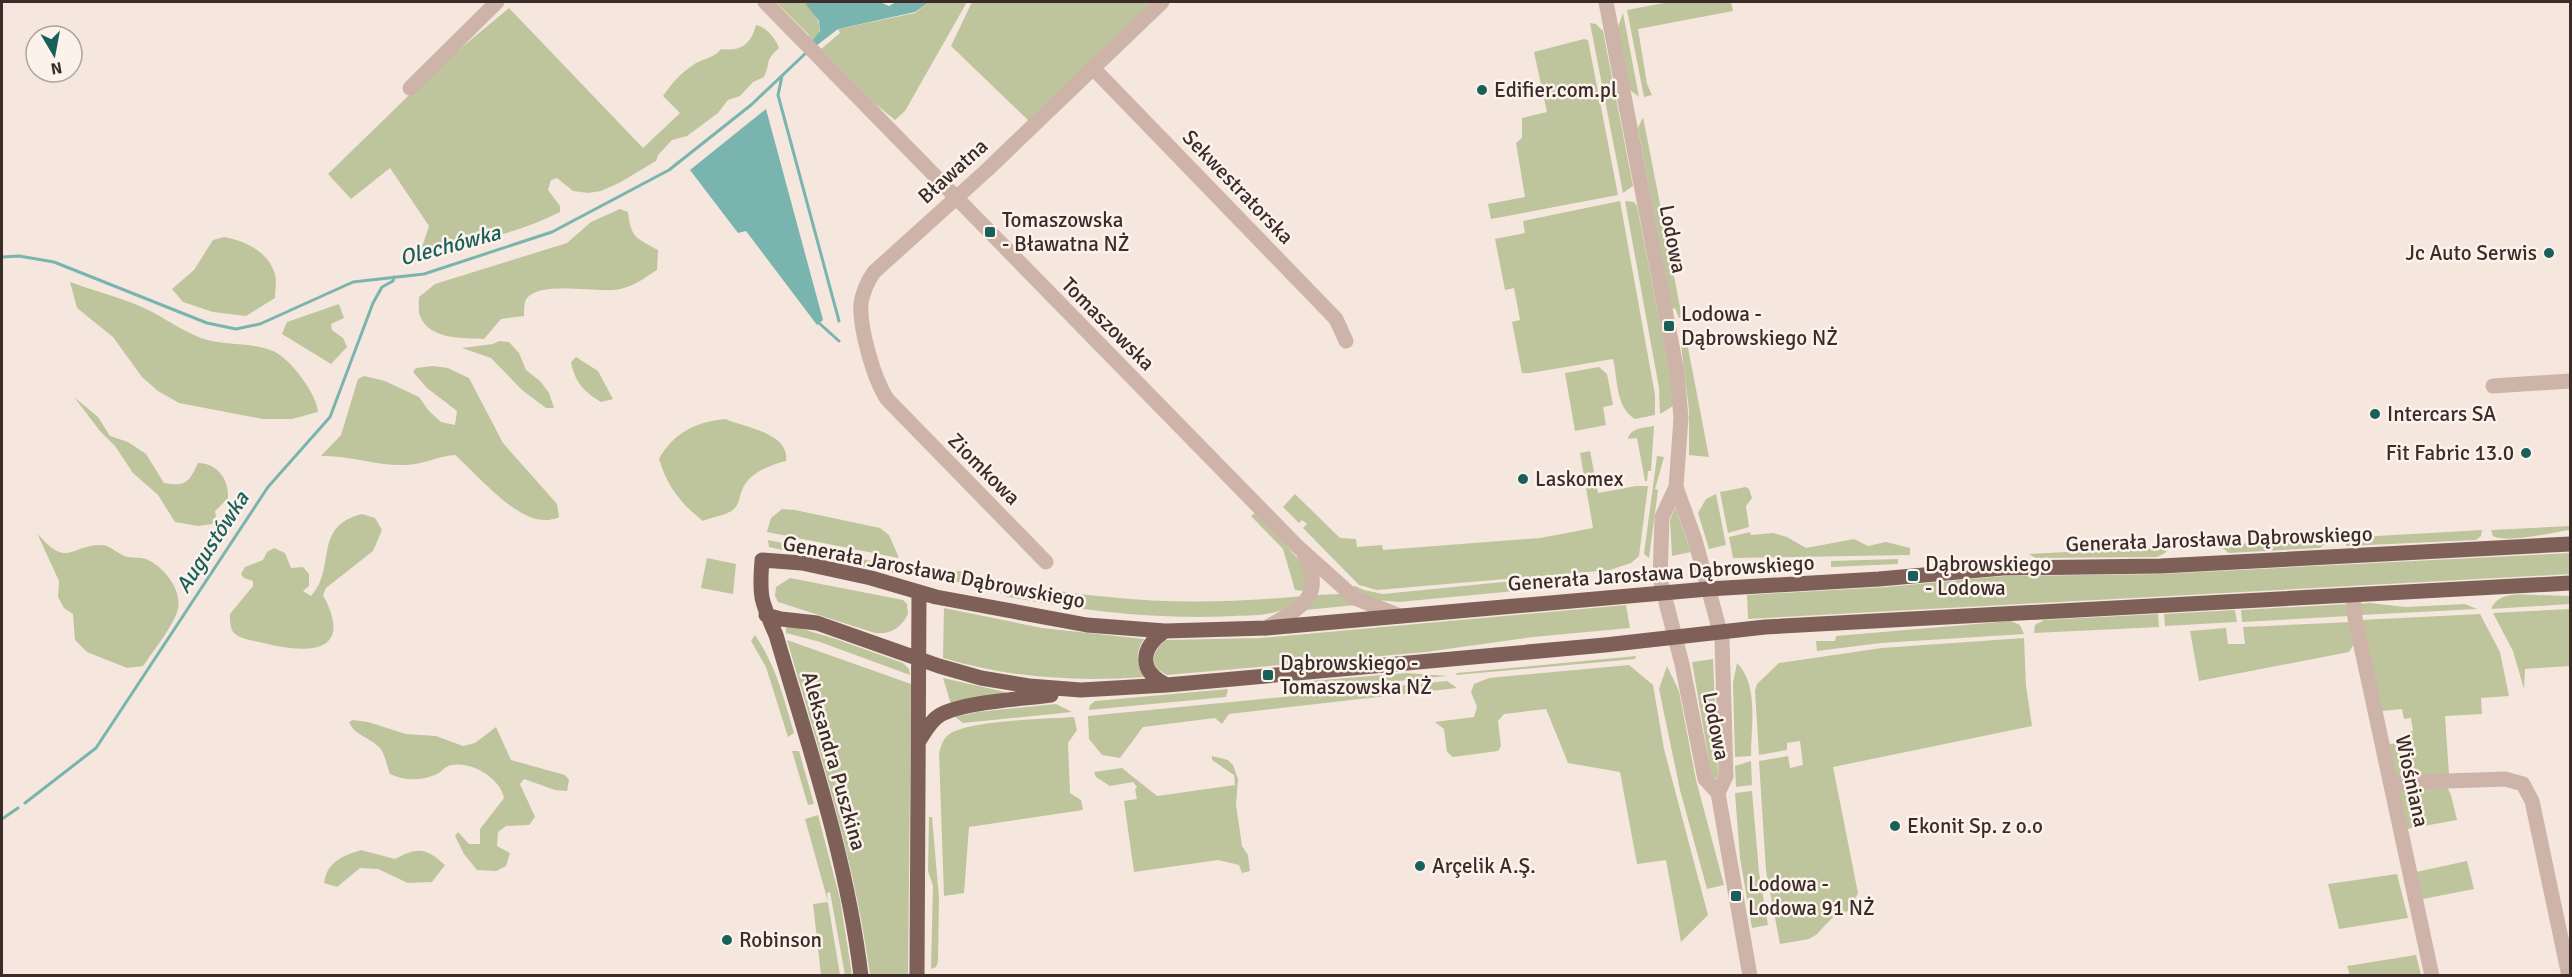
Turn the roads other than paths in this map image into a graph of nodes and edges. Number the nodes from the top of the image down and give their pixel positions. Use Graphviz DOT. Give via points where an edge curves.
graph roads {
  1 [pos="496,2"];
  2 [pos="765,2"];
  3 [pos="1162,2"];
  4 [pos="1606,2"];
  5 [pos="1092,67"];
  6 [pos="410,88"];
  7 [pos="956,197"];
  8 [pos="1346,341"];
  9 [pos="2571,381"];
  10 [pos="2493,386"];
  11 [pos="892,406"];
  12 [pos="1676,487"];
  13 [pos="2571,544"];
  14 [pos="1297,546"];
  15 [pos="762,560"];
  16 [pos="1046,562"];
  17 [pos="2571,583"];
  18 [pos="1708,589"];
  19 [pos="919,592"];
  20 [pos="1664,592"];
  21 [pos="2353,595"];
  22 [pos="766,615"];
  23 [pos="1400,616"];
  24 [pos="1266,628"];
  25 [pos="1165,631"];
  26 [pos="1720,631"];
  27 [pos="1675,636"];
  28 [pos="920,659"];
  29 [pos="1167,685"];
  30 [pos="1081,690"];
  31 [pos="919,741"];
  32 [pos="2391,783"];
  33 [pos="1718,793"];
  34 [pos="861,975"];
  35 [pos="917,975"];
  36 [pos="1750,975"];
  37 [pos="2432,975"];
  38 [pos="2569,975"];
  1 -- 6 [label="street"];
  2 -- 7 [label="street, Tomaszowska"];
  3 -- 5 [label="street, Bławatna"];
  4 -- 12 [label="street, Lodowa" via="1677,372 1681,418"];
  5 -- 7 [label="street, Bławatna"];
  5 -- 8 [label="street, Sekwestratorska" via="1336,319"];
  7 -- 11 [label="street, Bławatna" via="874,272 863,294 861,314 866,341 880,387"];
  7 -- 14 [label="street, Tomaszowska"];
  9 -- 10 [label="street"];
  11 -- 16 [label="street, Ziomkowa"];
  12 -- 18 [label="street, Lodowa"];
  12 -- 20 [label="street, Lodowa" via="1662,517 1659,571"];
  13 -- 18 [label="main road, Generała Jarosława Dąbrowskiego" via="2151,566 2003,568"];
  14 -- 23 [label="street, Tomaszowska" via="1355,598"];
  14 -- 24 [label="street, Tomaszowska" via="1311,571 1310,595 1299,609"];
  15 -- 19 [label="main road, Generała Jarosława Dąbrowskiego" via="802,563"];
  15 -- 22 [label="main road, Aleksandra Puszkina" via="761,597"];
  17 -- 21 [label="main road"];
  18 -- 20 [label="main road, Generała Jarosława Dąbrowskiego"];
  18 -- 26 [label="street, Lodowa"];
  19 -- 25 [label="main road, Generała Jarosława Dąbrowskiego" via="1043,618"];
  19 -- 28 [label="main road"];
  20 -- 23 [label="main road, Generała Jarosława Dąbrowskiego"];
  20 -- 27 [label="street, Lodowa"];
  21 -- 26 [label="main road"];
  21 -- 32 [label="street, Wiośniana"];
  22 -- 28 [label="main road" via="817,623"];
  22 -- 34 [label="main road, Aleksandra Puszkina" via="776,635 835,835"];
  23 -- 24 [label="main road, Generała Jarosława Dąbrowskiego"];
  24 -- 25 [label="main road, Generała Jarosława Dąbrowskiego"];
  25 -- 29 [label="main road" via="1149,645 1146,656 1150,672"];
  26 -- 27 [label="main road"];
  26 -- 33 [label="street, Lodowa" via="1726,776"];
  27 -- 29 [label="main road"];
  27 -- 33 [label="street, Lodowa" via="1705,779"];
  28 -- 30 [label="main road" via="1006,683"];
  28 -- 31 [label="main road"];
  29 -- 30 [label="main road"];
  30 -- 31 [label="main road" via="949,712 931,723"];
  31 -- 35 [label="main road"];
  32 -- 37 [label="street, Wiośniana"];
  32 -- 38 [label="street" via="2505,779 2523,784 2532,801"];
  33 -- 36 [label="street, Lodowa"];
}
